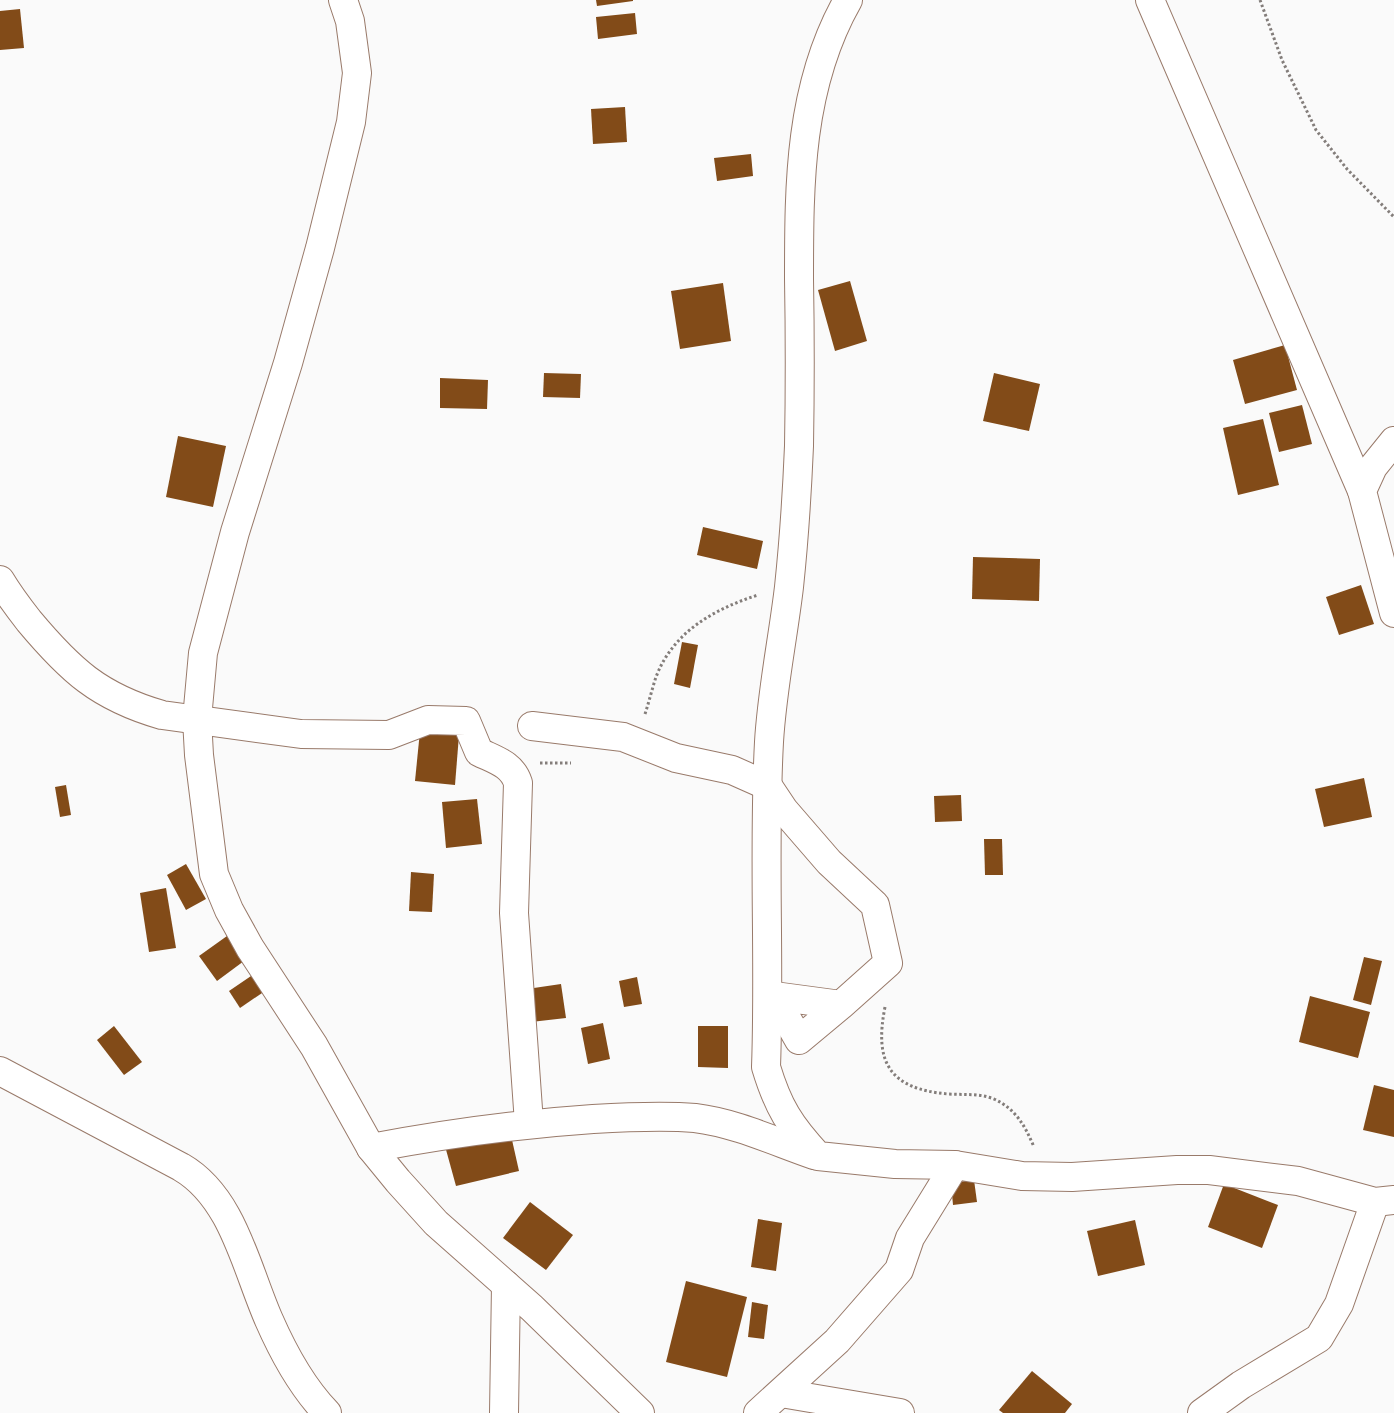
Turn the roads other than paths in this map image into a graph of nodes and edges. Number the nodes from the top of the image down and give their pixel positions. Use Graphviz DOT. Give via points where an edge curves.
graph roads {
  1 [pos="343,0"];
  2 [pos="848,0"];
  3 [pos="1150,0"];
  4 [pos="1394,441"];
  5 [pos="1362,491"];
  6 [pos="0,580"];
  7 [pos="1394,613"];
  8 [pos="197,719"];
  9 [pos="532,726"];
  10 [pos="768,786"];
  11 [pos="840,1004"];
  12 [pos="0,1071"];
  13 [pos="529,1123"];
  14 [pos="371,1148"];
  15 [pos="818,1156"];
  16 [pos="955,1164"];
  17 [pos="1385,1201"];
  18 [pos="506,1285"];
  19 [pos="781,1393"];
  20 [pos="327,1413"];
  21 [pos="504,1413"];
  22 [pos="640,1413"];
  23 [pos="758,1413"];
  24 [pos="900,1413"];
  25 [pos="1202,1413"];
  1 -- 8 [label="street" via="350,21 357,72 351,122 288,363 235,532 205,644"];
  2 -- 10 [label="street" via="820,63 806,122 801,162 799,447 789,586 769,740"];
  3 -- 5 [label="street"];
  4 -- 5 [label="street" via="1373,467"];
  5 -- 7 [label="street"];
  6 -- 8 [label="street" via="11,600 45,641 99,689 144,710"];
  8 -- 13 [label="street" via="301,734 389,735 428,720 466,721 479,752 513,771 518,783 514,913"];
  8 -- 14 [label="street" via="214,874 250,948 314,1046"];
  9 -- 10 [label="street" via="623,737 676,758 732,770"];
  10 -- 11 [label="street" via="784,810 829,862 875,906 888,963"];
  10 -- 15 [label="street" via="766,1067 774,1096 793,1129"];
  12 -- 20 [label="street" via="181,1167 205,1186 227,1219 286,1356 315,1402"];
  13 -- 14 [label="street"];
  13 -- 15 [label="street" via="696,1118 733,1126"];
  14 -- 18 [label="street" via="436,1223"];
  15 -- 16 [label="street" via="895,1164"];
  16 -- 17 [label="street" via="1022,1176 1047,1177 1177,1170 1226,1171 1298,1181"];
  16 -- 19 [label="street" via="910,1238 899,1270 837,1341"];
  17 -- 25 [label="street" via="1319,1338 1241,1384"];
  18 -- 21 [label="street"];
  18 -- 22 [label="street"];
  19 -- 23 [label="street"];
  19 -- 24 [label="street"];
}
